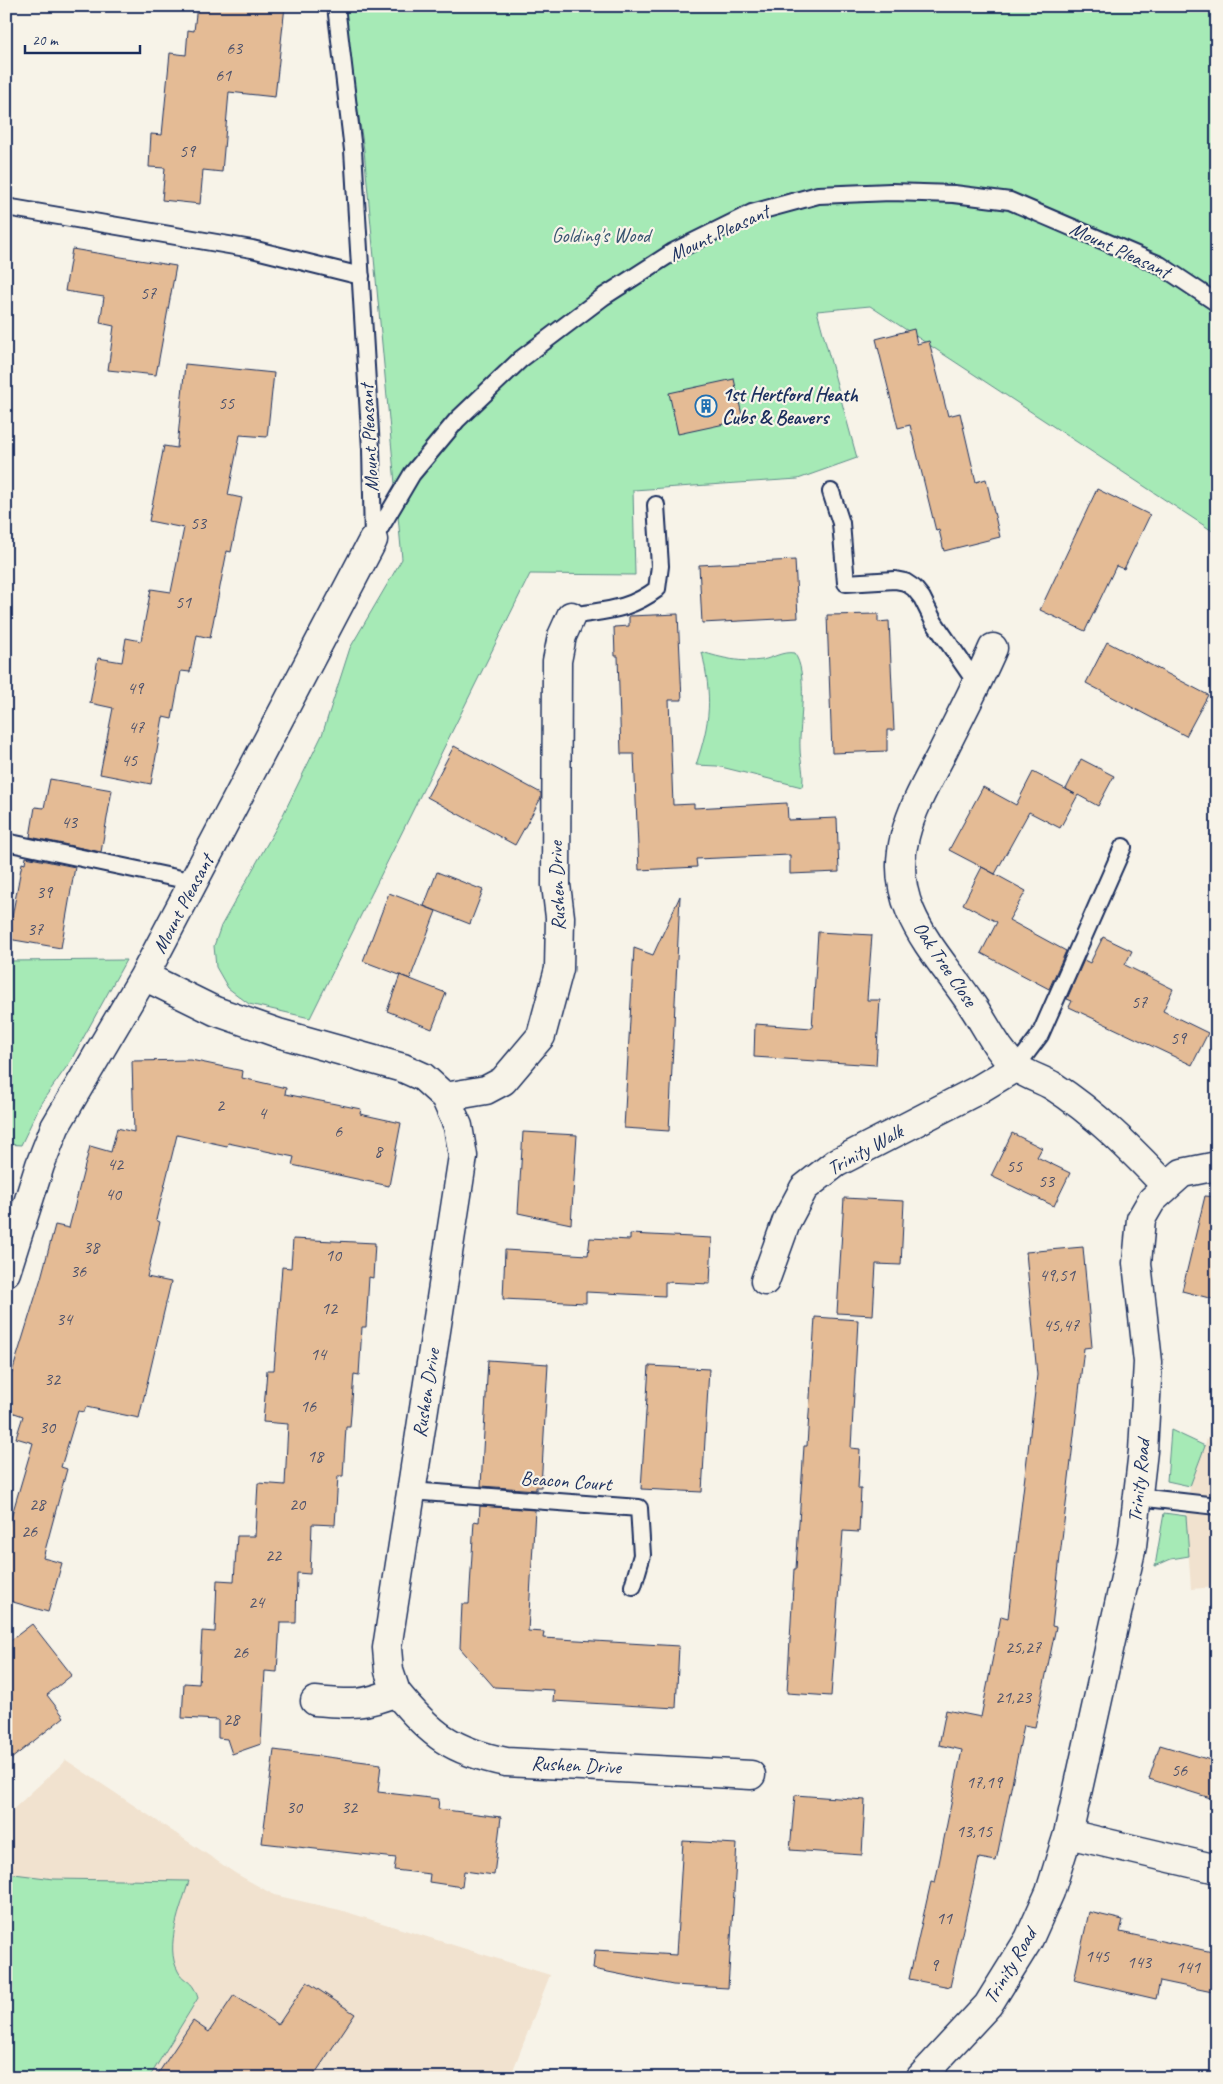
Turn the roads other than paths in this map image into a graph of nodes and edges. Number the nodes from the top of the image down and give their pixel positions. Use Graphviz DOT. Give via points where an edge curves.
graph roads {
  1 [pos="336,6"];
  2 [pos="6,207"];
  3 [pos="361,276"];
  4 [pos="1217,303"];
  5 [pos="831,492"];
  6 [pos="656,505"];
  7 [pos="373,540"];
  8 [pos="571,616"];
  9 [pos="993,648"];
  10 [pos="977,684"];
  11 [pos="6,842"];
  12 [pos="1123,847"];
  13 [pos="195,882"];
  14 [pos="144,976"];
  15 [pos="1016,1067"];
  16 [pos="445,1097"];
  17 [pos="1217,1166"];
  18 [pos="1166,1186"];
  19 [pos="6,1272"];
  20 [pos="765,1281"];
  21 [pos="410,1491"];
  22 [pos="1138,1497"];
  23 [pos="1217,1506"];
  24 [pos="633,1586"];
  25 [pos="396,1692"];
  26 [pos="316,1701"];
  27 [pos="751,1775"];
  28 [pos="1068,1834"];
  29 [pos="1217,1869"];
  30 [pos="920,2078"];
  1 -- 3 [label="lane, Mount Pleasant" via="353,150"];
  2 -- 3 [label="lane" via="252,249"];
  3 -- 7 [label="lane, Mount Pleasant"];
  4 -- 7 [label="lane, Mount Pleasant" via="1160,265 1010,201 954,194 891,192 818,195 752,213 673,252 603,297 521,359 457,420 412,474"];
  5 -- 10 [label="lane" via="841,523 846,583 894,580 914,588"];
  6 -- 8 [label="lane" via="660,566 657,589 640,602 612,611"];
  7 -- 13 [label="street, Mount Pleasant"];
  8 -- 16 [label="street, Rushen Drive" via="562,636 557,661 556,885 560,917 558,969 552,1003 541,1036 502,1081 486,1090"];
  9 -- 10 [label="street, Oak Tree Close"];
  10 -- 15 [label="street, Oak Tree Close" via="912,813 904,838 902,884 910,912 927,946"];
  11 -- 13 [label="lane"];
  12 -- 15 [label="lane" via="1040,1035"];
  13 -- 14 [label="street, Mount Pleasant"];
  14 -- 16 [label="street, Rushen Drive" via="215,1012 403,1068 424,1078"];
  14 -- 19 [label="street, Mount Pleasant" via="55,1127"];
  15 -- 18 [label="street, Oak Tree Close" via="1052,1086 1091,1115"];
  15 -- 20 [label="street, Trinity Walk" via="836,1163 804,1188 787,1220"];
  16 -- 21 [label="street, Rushen Drive" via="458,1126 462,1156"];
  17 -- 18 [label="street, Trinity Road" via="1182,1173"];
  18 -- 22 [label="street, Trinity Road" via="1152,1200 1141,1220 1138,1238 1137,1263 1148,1362"];
  21 -- 24 [label="lane, Beacon Court" via="639,1508 642,1555"];
  21 -- 25 [label="street, Rushen Drive" via="387,1648 389,1671"];
  22 -- 23 [label="lane"];
  22 -- 28 [label="street, Trinity Road" via="1132,1546"];
  25 -- 26 [label="street" via="371,1702 354,1704"];
  25 -- 27 [label="street, Rushen Drive" via="417,1718 449,1743 475,1755 506,1762"];
  28 -- 29 [label="street"];
  28 -- 30 [label="street, Trinity Road" via="1050,1892 1029,1939 988,2005"];
}
